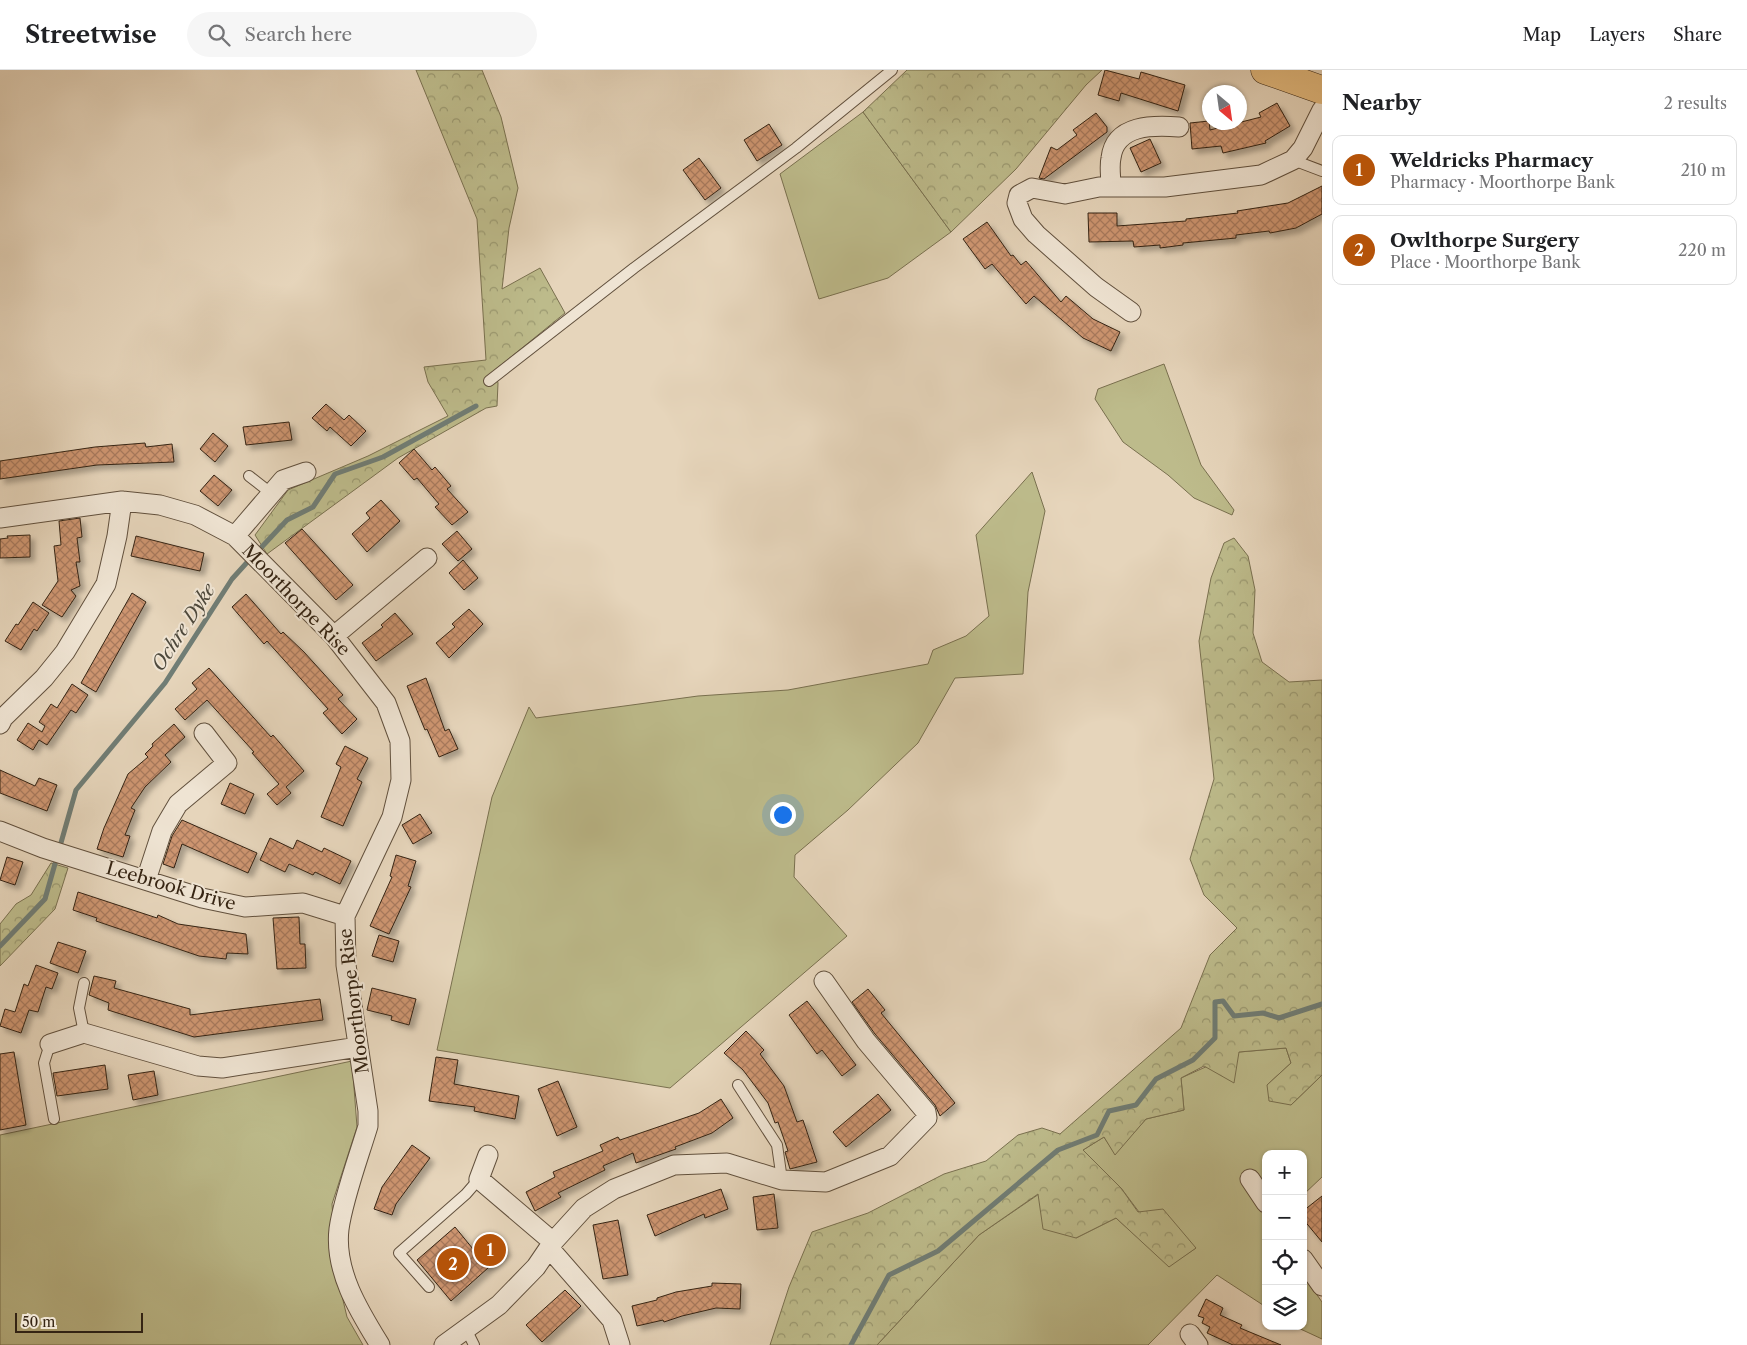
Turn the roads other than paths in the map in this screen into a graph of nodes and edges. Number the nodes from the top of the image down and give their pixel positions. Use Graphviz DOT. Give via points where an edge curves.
graph roads {
  1 [pos="892,70"];
  2 [pos="1266,70"];
  3 [pos="1322,90"];
  4 [pos="1322,110"];
  5 [pos="1179,127"];
  6 [pos="1293,160"];
  7 [pos="1322,171"];
  8 [pos="1111,186"];
  9 [pos="1131,312"];
  10 [pos="489,381"];
  11 [pos="306,472"];
  12 [pos="249,476"];
  13 [pos="272,494"];
  14 [pos="122,501"];
  15 [pos="0,518"];
  16 [pos="238,539"];
  17 [pos="427,558"];
  18 [pos="334,636"];
  19 [pos="1,719"];
  20 [pos="204,733"];
  21 [pos="0,831"];
  22 [pos="146,880"];
  23 [pos="345,916"];
  24 [pos="824,981"];
  25 [pos="84,983"];
  26 [pos="84,1033"];
  27 [pos="50,1044"];
  28 [pos="358,1047"];
  29 [pos="738,1085"];
  30 [pos="54,1119"];
  31 [pos="488,1156"];
  32 [pos="479,1179"];
  33 [pos="1250,1179"];
  34 [pos="782,1180"];
  35 [pos="1262,1197"];
  36 [pos="551,1246"];
  37 [pos="1307,1265"];
  38 [pos="1321,1284"];
  39 [pos="429,1287"];
  40 [pos="470,1337"];
  41 [pos="380,1345"];
  42 [pos="444,1345"];
  43 [pos="620,1345"];
  1 -- 10 [label="lane" via="796,148"];
  2 -- 3 [label="main road"];
  4 -- 6 [label="street" via="1303,148"];
  5 -- 8 [label="street" via="1146,126 1122,137 1111,157"];
  6 -- 7 [label="lane"];
  6 -- 8 [label="street" via="1261,175 1165,187"];
  8 -- 9 [label="street" via="1065,194 1032,188 1018,195 1017,204 1023,219 1036,234 1096,287"];
  11 -- 13 [label="street" via="283,480"];
  12 -- 13 [label="lane"];
  13 -- 16 [label="street"];
  14 -- 15 [label="street, Moorthorpe Rise"];
  14 -- 16 [label="street, Moorthorpe Rise" via="160,505 195,515"];
  14 -- 19 [label="street" via="106,584 65,652 44,678"];
  16 -- 18 [label="street, Moorthorpe Rise"];
  17 -- 18 [label="street"];
  18 -- 23 [label="street, Moorthorpe Rise" via="386,703 400,741 401,780 392,817"];
  20 -- 22 [label="street" via="227,763 178,804 162,831"];
  21 -- 22 [label="street, Leebrook Drive" via="42,848"];
  22 -- 23 [label="street, Leebrook Drive" via="202,898 246,907 303,903"];
  23 -- 28 [label="street, Moorthorpe Rise" via="346,965"];
  24 -- 34 [label="street" via="866,1041 926,1112 927,1118 890,1156 826,1182"];
  25 -- 26 [label="lane" via="78,1008"];
  26 -- 27 [label="street"];
  26 -- 28 [label="street" via="198,1066 222,1068"];
  27 -- 30 [label="lane" via="44,1064"];
  28 -- 41 [label="street, Moorthorpe Rise" via="368,1126 339,1229 342,1267 356,1306"];
  29 -- 34 [label="lane" via="777,1145"];
  31 -- 32 [label="street"];
  32 -- 36 [label="street"];
  32 -- 39 [label="lane" via="399,1253"];
  33 -- 35 [label="street"];
  34 -- 36 [label="street" via="727,1163 674,1165 614,1189 584,1208"];
  36 -- 40 [label="street" via="536,1267"];
  36 -- 43 [label="street" via="612,1320"];
  37 -- 38 [label="street"];
  40 -- 42 [label="street"];
}
